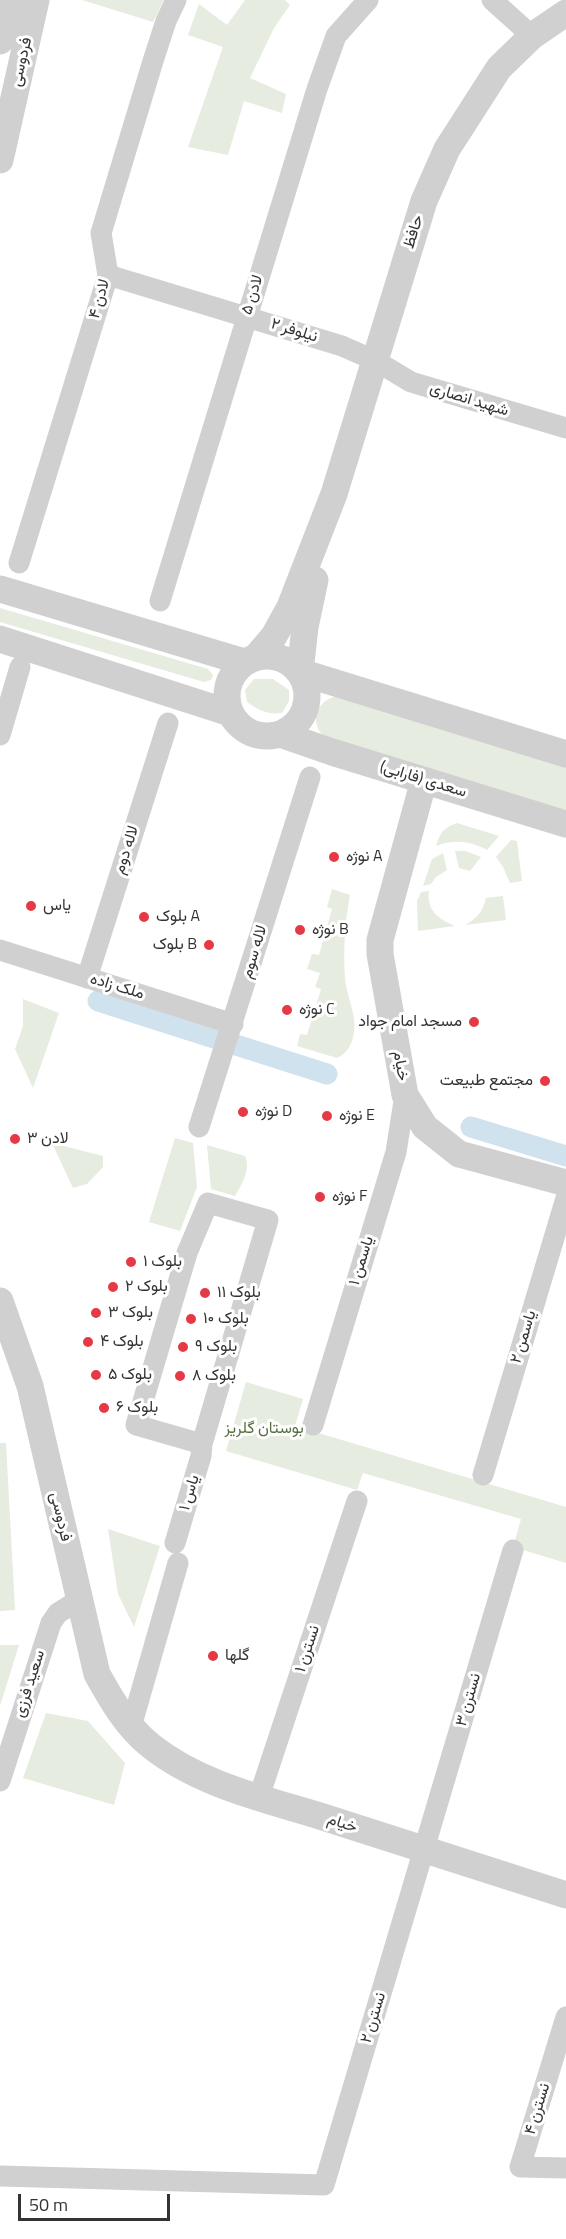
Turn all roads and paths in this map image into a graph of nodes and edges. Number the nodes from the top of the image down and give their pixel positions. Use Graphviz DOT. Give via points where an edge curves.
graph roads {
  1 [pos="10,0"];
  2 [pos="36,0"];
  3 [pos="176,0"];
  4 [pos="369,0"];
  5 [pos="492,0"];
  6 [pos="566,13"];
  7 [pos="532,36"];
  8 [pos="0,41"];
  9 [pos="0,160"];
  10 [pos="108,275"];
  11 [pos="247,317"];
  12 [pos="376,361"];
  13 [pos="566,428"];
  14 [pos="334,494"];
  15 [pos="20,563"];
  16 [pos="0,589"];
  17 [pos="160,601"];
  18 [pos="0,639"];
  19 [pos="250,659"];
  20 [pos="20,667"];
  21 [pos="300,672"];
  22 [pos="230,713"];
  23 [pos="168,723"];
  24 [pos="280,734"];
  25 [pos="0,735"];
  26 [pos="566,754"];
  27 [pos="310,777"];
  28 [pos="424,780"];
  29 [pos="566,824"];
  30 [pos="0,951"];
  31 [pos="87,978"];
  32 [pos="231,1028"];
  33 [pos="405,1095"];
  34 [pos="200,1127"];
  35 [pos="566,1184"];
  36 [pos="566,1198"];
  37 [pos="0,1301"];
  38 [pos="313,1425"];
  39 [pos="202,1444"];
  40 [pos="483,1475"];
  41 [pos="357,1501"];
  42 [pos="513,1550"];
  43 [pos="79,1600"];
  44 [pos="131,1727"];
  45 [pos="0,1781"];
  46 [pos="259,1797"];
  47 [pos="424,1850"];
  48 [pos="566,1895"];
  49 [pos="566,2017"];
  50 [pos="566,2168"];
  51 [pos="0,2176"];
  1 -- 8 [label="street, فردوسی"];
  2 -- 9 [label="street, فردوسی"];
  3 -- 10 [label="street, لادن ۴" via="153,61 101,233"];
  4 -- 11 [label="street, لادن ۵" via="336,36"];
  5 -- 7 [label="street"];
  6 -- 7 [label="street, حافظ"];
  7 -- 12 [label="street, حافظ" via="499,68 447,148 424,201"];
  10 -- 11 [label="street, نیلوفر ۲"];
  10 -- 15 [label="street, لادن ۴"];
  11 -- 12 [label="street, نیلوفر ۲" via="342,346"];
  11 -- 17 [label="street, لادن ۵"];
  12 -- 13 [label="street, شهید انصاری" via="411,382"];
  12 -- 14 [label="street, حافظ"];
  14 -- 19 [label="street" via="290,607 274,636"];
  14 -- 21 [label="street" via="307,619"];
  16 -- 19 [label="street"];
  18 -- 22 [label="street"];
  19 -- 21 [label="street" via="272,655 283,658"];
  19 -- 22 [label="street" via="231,676 226,694"];
  20 -- 25 [label="street"];
  21 -- 24 [label="street" via="308,692 304,713"];
  21 -- 26 [label="street"];
  22 -- 24 [label="street" via="251,733"];
  23 -- 31 [label="street, لاله دوم"];
  24 -- 28 [label="street, سعدی (فارابی)"];
  27 -- 32 [label="street, لاله سوم"];
  28 -- 29 [label="street, سعدی (فارابی)"];
  28 -- 33 [label="street, خیام" via="380,940"];
  30 -- 31 [label="street, ملک زاده"];
  31 -- 32 [label="street, ملک زاده"];
  32 -- 34 [label="street, لاله سوم"];
  33 -- 35 [label="street, خیام" via="425,1127 459,1154"];
  33 -- 38 [label="street, یاسمن ۱" via="396,1152"];
  36 -- 40 [label="street, یاسمن ۲"];
  37 -- 43 [label="street, فردوسی" via="30,1386"];
  39 -- 39 [label="street, یاس ۱" via="268,1220 208,1203 187,1253 136,1425"];
  39 -- 44 [label="street, یاس ۱"];
  41 -- 46 [label="street, نسترن ۱"];
  42 -- 47 [label="street, نسترن ۳"];
  43 -- 44 [label="street, فردوسی" via="97,1674"];
  43 -- 45 [label="street, سعید فرزی" via="58,1613 51,1623"];
  44 -- 46 [label="street, خیام" via="188,1772"];
  46 -- 47 [label="street, خیام"];
  47 -- 48 [label="street, خیام"];
  47 -- 51 [label="street, نسترن ۲" via="324,2185"];
  49 -- 50 [label="street, نسترن ۴" via="520,2167"];
}
